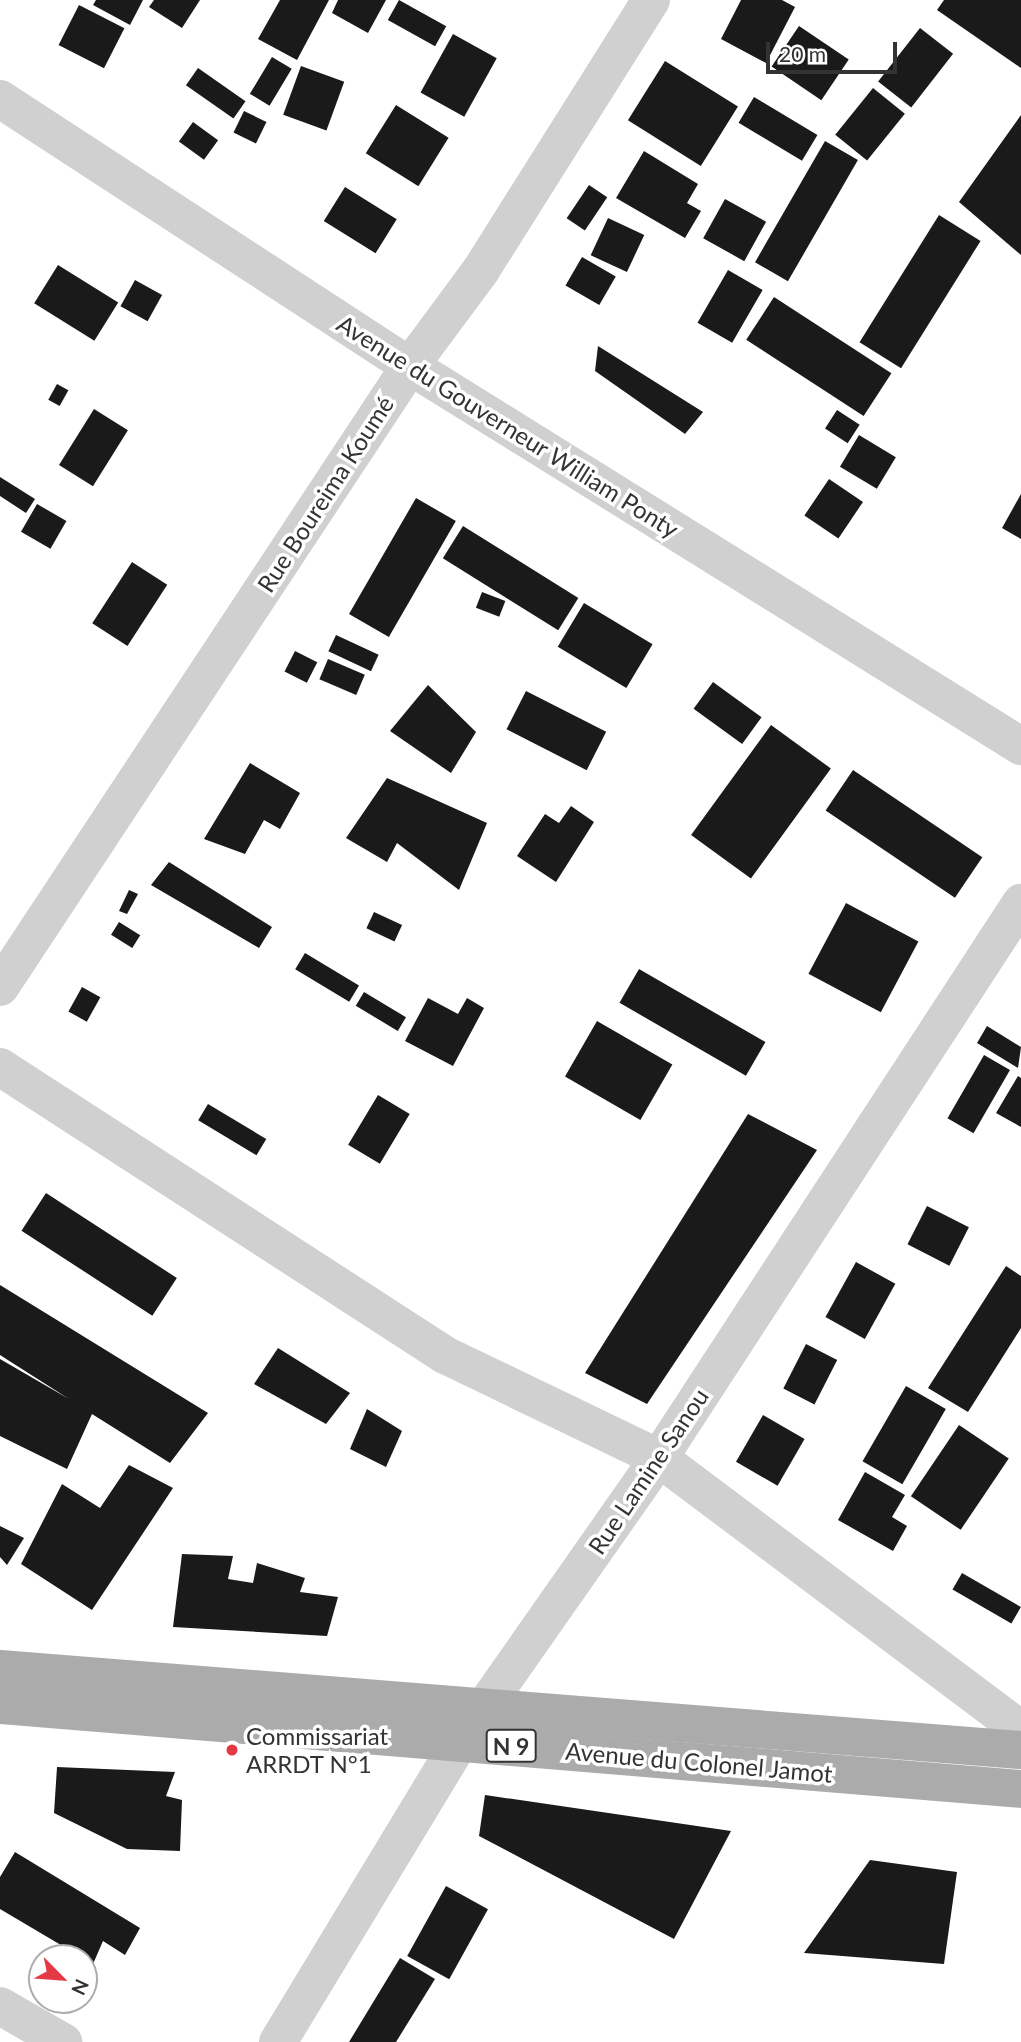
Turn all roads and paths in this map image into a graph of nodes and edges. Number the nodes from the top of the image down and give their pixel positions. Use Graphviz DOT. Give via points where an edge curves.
graph roads {
  1 [pos="650,0"];
  2 [pos="0,99"];
  3 [pos="410,366"];
  4 [pos="1021,746"];
  5 [pos="1021,903"];
  6 [pos="0,987"];
  7 [pos="0,1067"];
  8 [pos="659,1458"];
  9 [pos="0,1669"];
  10 [pos="0,1705"];
  11 [pos="483,1708"];
  12 [pos="1021,1730"];
  13 [pos="460,1742"];
  14 [pos="1021,1750"];
  15 [pos="1021,1789"];
  16 [pos="0,2006"];
  17 [pos="63,2042"];
  18 [pos="278,2042"];
  1 -- 3 [label="street, Rue Boureima Koumé" via="481,270"];
  2 -- 3 [label="street, Avenue du Gouverneur William Ponty"];
  3 -- 4 [label="street, Avenue du Gouverneur William Ponty"];
  3 -- 6 [label="street, Rue Boureima Koumé"];
  5 -- 8 [label="street, Rue Lamine Sanou"];
  7 -- 8 [label="street" via="445,1355"];
  8 -- 11 [label="street, Rue Lamine Sanou"];
  8 -- 12 [label="street"];
  9 -- 11 [label="main road, Avenue du Colonel Jamot / N 9"];
  10 -- 13 [label="main road, Avenue du Colonel Jamot / N 9"];
  11 -- 13 [label="street, Rue Lamine Sanou"];
  11 -- 14 [label="main road, Avenue du Colonel Jamot / N 9"];
  13 -- 15 [label="main road, Avenue du Colonel Jamot / N 9"];
  13 -- 18 [label="street, Rue Lamine Sanou"];
  16 -- 17 [label="street"];
}
